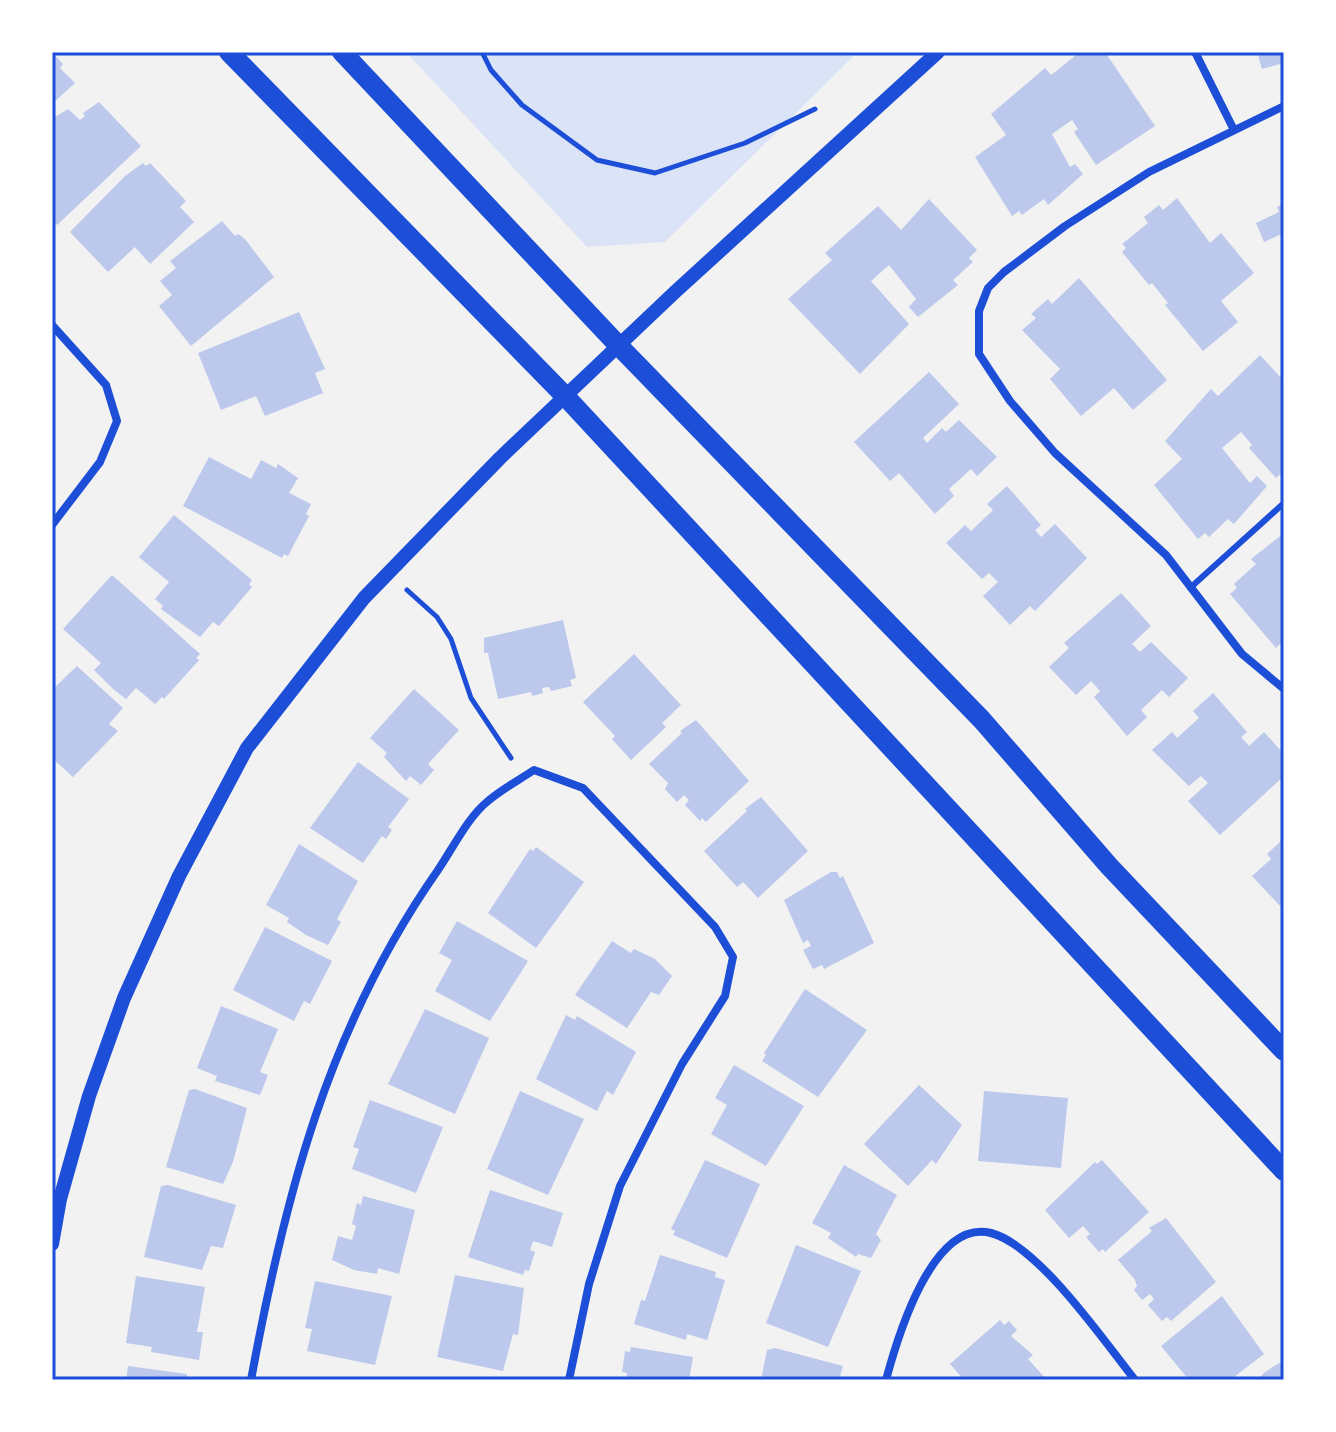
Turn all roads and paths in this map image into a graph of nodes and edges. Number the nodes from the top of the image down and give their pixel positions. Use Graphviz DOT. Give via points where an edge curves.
graph roads {
  1 [pos="229,52"];
  2 [pos="342,52"];
  3 [pos="482,52"];
  4 [pos="938,52"];
  5 [pos="1195,52"];
  6 [pos="1284,106"];
  7 [pos="815,109"];
  8 [pos="1233,128"];
  9 [pos="52,325"];
  10 [pos="618,345"];
  11 [pos="565,396"];
  12 [pos="1284,503"];
  13 [pos="52,525"];
  14 [pos="388,573"];
  15 [pos="1190,588"];
  16 [pos="1284,689"];
  17 [pos="524,777"];
  18 [pos="1284,1051"];
  19 [pos="1284,1171"];
  20 [pos="56,1198"];
  21 [pos="52,1244"];
  22 [pos="251,1380"];
  23 [pos="569,1380"];
  24 [pos="886,1380"];
  25 [pos="1135,1380"];
  1 -- 11 [label="main road"];
  2 -- 10 [label="main road"];
  3 -- 7 [label="path" via="522,105 597,160 655,173 745,143"];
  4 -- 10 [label="street"];
  5 -- 8 [label="street"];
  6 -- 8 [label="street"];
  8 -- 15 [label="street" via="1149,172 1065,226 1004,272 988,288 979,311 979,354 1010,401 1055,453 1166,555"];
  9 -- 13 [label="street" via="106,385 117,421 100,462"];
  10 -- 11 [label="street"];
  10 -- 18 [label="main road" via="982,720 1109,866"];
  11 -- 14 [label="street"];
  11 -- 19 [label="main road"];
  12 -- 15 [label="lane"];
  14 -- 17 [label="path" via="444,628 471,698"];
  14 -- 20 [label="street" via="247,748 179,876 124,998"];
  15 -- 16 [label="street" via="1242,654"];
  17 -- 22 [label="street" via="486,802 426,887 372,979 294,1176"];
  17 -- 23 [label="street" via="534,770 583,788 715,927 733,957 725,996 682,1064 620,1186 589,1284"];
  20 -- 21 [label="street"];
  24 -- 25 [label="street" via="897,1338 936,1260 954,1240 988,1232 1039,1264"];
}
